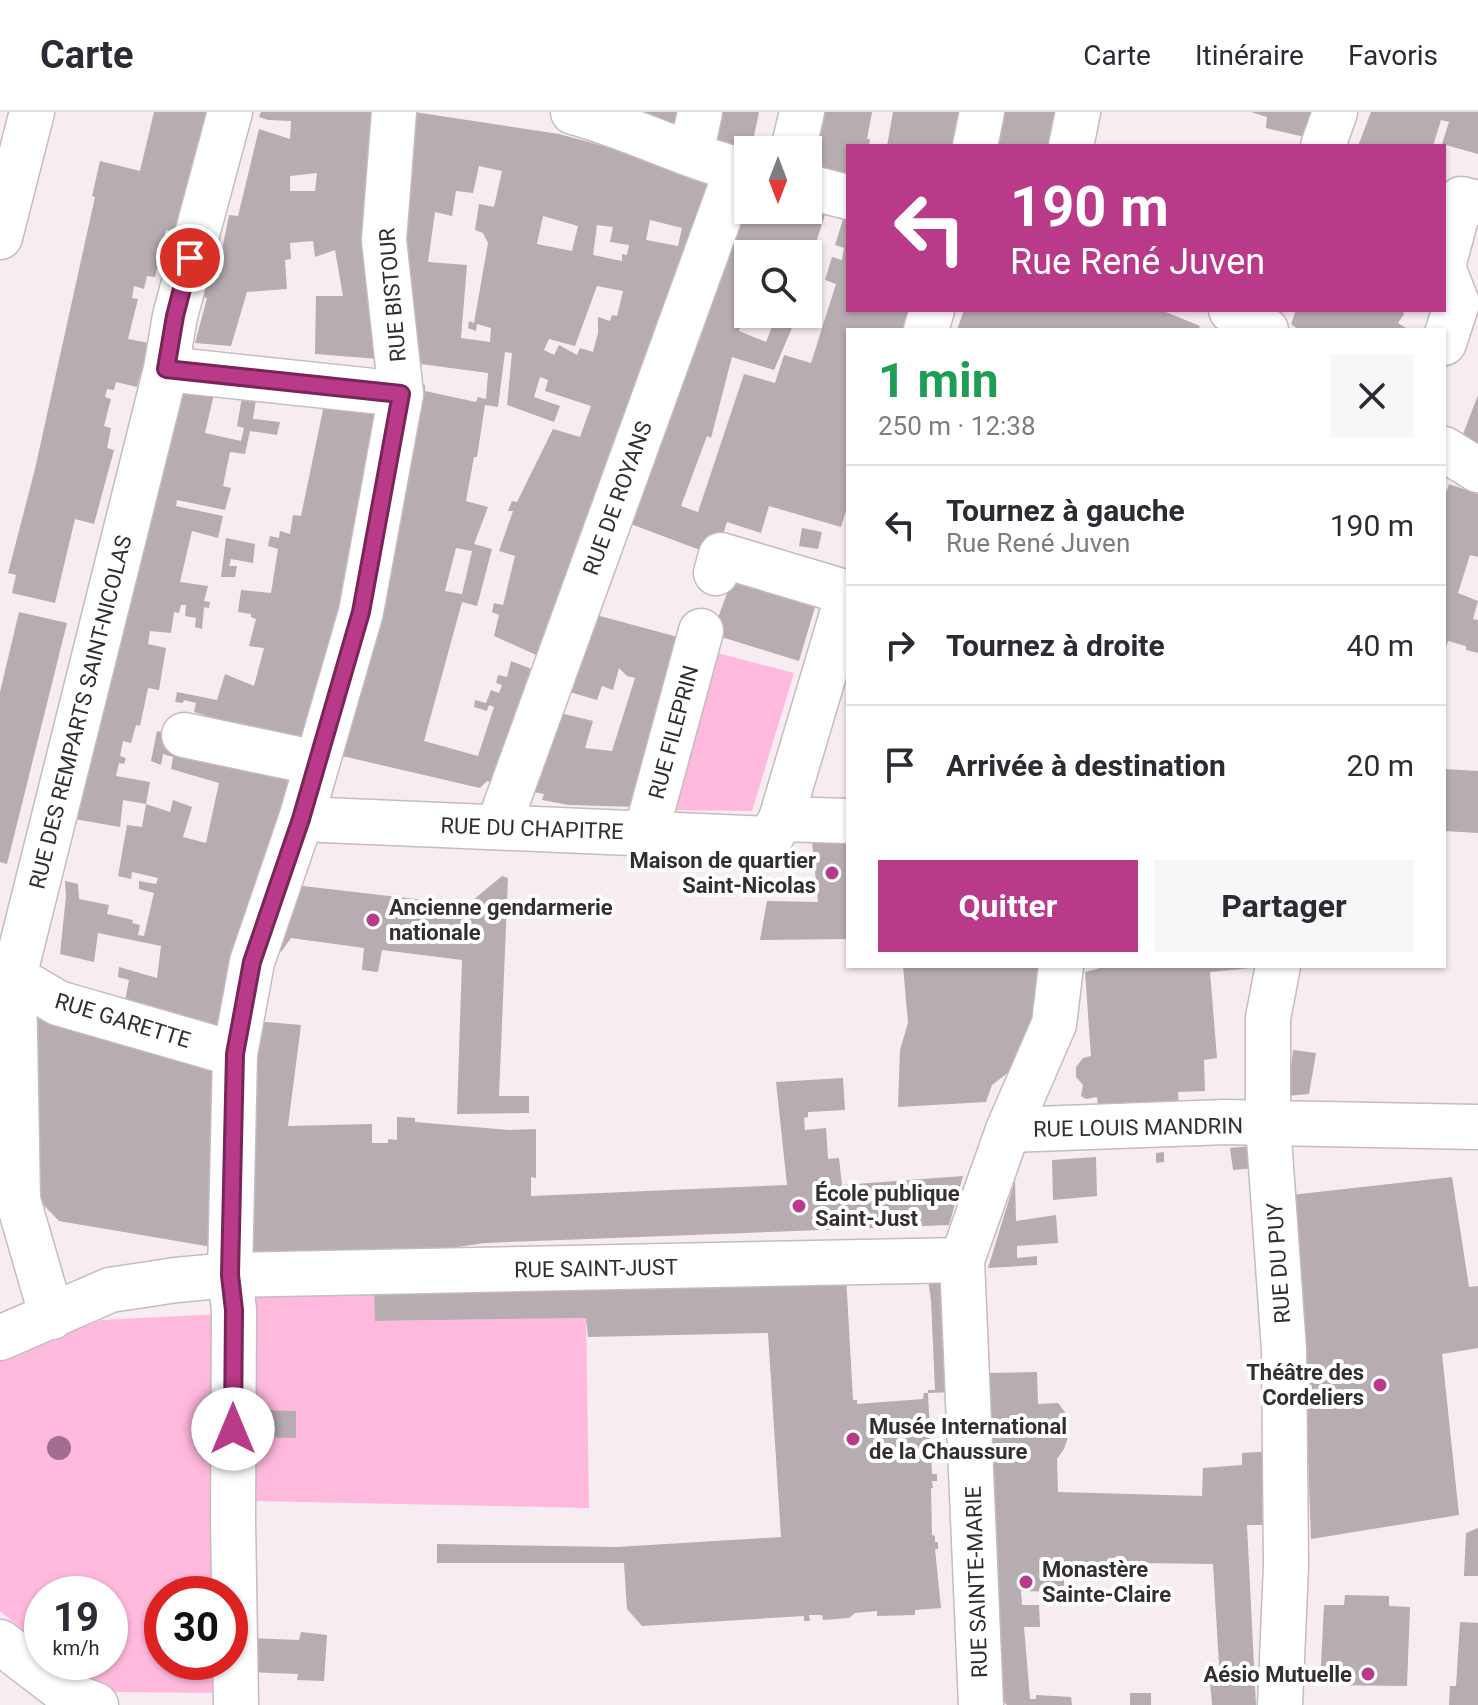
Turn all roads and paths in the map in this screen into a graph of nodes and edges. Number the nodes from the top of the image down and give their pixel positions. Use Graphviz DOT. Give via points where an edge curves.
graph roads {
  1 [pos="32,112"];
  2 [pos="230,112"];
  3 [pos="394,112"];
  4 [pos="700,112"];
  5 [pos="802,112"];
  6 [pos="982,112"];
  7 [pos="1078,112"];
  8 [pos="1335,112"];
  9 [pos="597,115"];
  10 [pos="796,136"];
  11 [pos="975,144"];
  12 [pos="1071,144"];
  13 [pos="1324,144"];
  14 [pos="691,154"];
  15 [pos="734,168"];
  16 [pos="822,190"];
  17 [pos="734,195"];
  18 [pos="846,196"];
  19 [pos="1478,203"];
  20 [pos="0,237"];
  21 [pos="1446,255"];
  22 [pos="1446,275"];
  23 [pos="1446,337"];
  24 [pos="166,369"];
  25 [pos="401,394"];
  26 [pos="716,573"];
  27 [pos="846,592"];
  28 [pos="846,600"];
  29 [pos="701,631"];
  30 [pos="184,735"];
  31 [pos="317,763"];
  32 [pos="301,819"];
  33 [pos="781,819"];
  34 [pos="846,821"];
  35 [pos="498,827"];
  36 [pos="646,833"];
  37 [pos="1061,968"];
  38 [pos="1278,968"];
  39 [pos="14,977"];
  40 [pos="235,1054"];
  41 [pos="1268,1124"];
  42 [pos="1478,1127"];
  43 [pos="1008,1130"];
  44 [pos="962,1260"];
  45 [pos="230,1275"];
  46 [pos="52,1317"];
  47 [pos="0,1338"];
  48 [pos="0,1642"];
  49 [pos="96,1705"];
  50 [pos="236,1705"];
  51 [pos="981,1705"];
  52 [pos="1280,1705"];
  1 -- 20 [label="street"];
  2 -- 24 [label="street, RUE DES REMPARTS SAINT-NICOLAS" via="175,316"];
  3 -- 25 [label="street, RUE BISTOUR" via="384,240"];
  4 -- 14 [label="street"];
  5 -- 10 [label="street"];
  6 -- 11 [label="street"];
  7 -- 12 [label="street"];
  8 -- 13 [label="street"];
  9 -- 14 [label="street"];
  14 -- 15 [label="street"];
  16 -- 18 [label="street"];
  17 -- 35 [label="street, RUE DE ROYANS"];
  19 -- 21 [label="street" via="1461,199"];
  22 -- 23 [label="street" via="1457,303"];
  24 -- 25 [label="street"];
  24 -- 39 [label="street, RUE DES REMPARTS SAINT-NICOLAS"];
  25 -- 31 [label="street, RUE BISTOUR" via="361,612"];
  26 -- 27 [label="street" via="721,555"];
  28 -- 33 [label="street"];
  29 -- 36 [label="street, RUE FILEPRIN"];
  30 -- 31 [label="street"];
  31 -- 32 [label="street, RUE BISTOUR"];
  32 -- 35 [label="street, RUE DU CHAPITRE"];
  32 -- 40 [label="street, RUE BISTOUR" via="252,962"];
  33 -- 34 [label="street"];
  33 -- 36 [label="street, RUE DU CHAPITRE" via="770,839"];
  35 -- 36 [label="street, RUE DU CHAPITRE"];
  37 -- 43 [label="street, RUE SAINTE-MARIE" via="1054,1024"];
  38 -- 41 [label="street, RUE DU PUY" via="1268,1018"];
  39 -- 40 [label="street, RUE GARETTE" via="58,1003"];
  39 -- 46 [label="street, RUE DES REMPARTS SAINT-NICOLAS" via="18,1200"];
  40 -- 45 [label="street, RUE BISTOUR"];
  41 -- 42 [label="street, RUE LOUIS MANDRIN"];
  41 -- 43 [label="street, RUE LOUIS MANDRIN"];
  41 -- 52 [label="street, RUE DU PUY" via="1284,1350 1286,1566"];
  43 -- 44 [label="street, RUE SAINTE-MARIE"];
  44 -- 45 [label="street, RUE SAINT-JUST"];
  44 -- 51 [label="street, RUE SAINTE-MARIE"];
  45 -- 46 [label="street, RUE SAINT-JUST" via="110,1290"];
  45 -- 50 [label="street, RUE BISTOUR"];
  46 -- 47 [label="street, RUE SAINT-JUST"];
  48 -- 49 [label="street" via="68,1694"];
}
